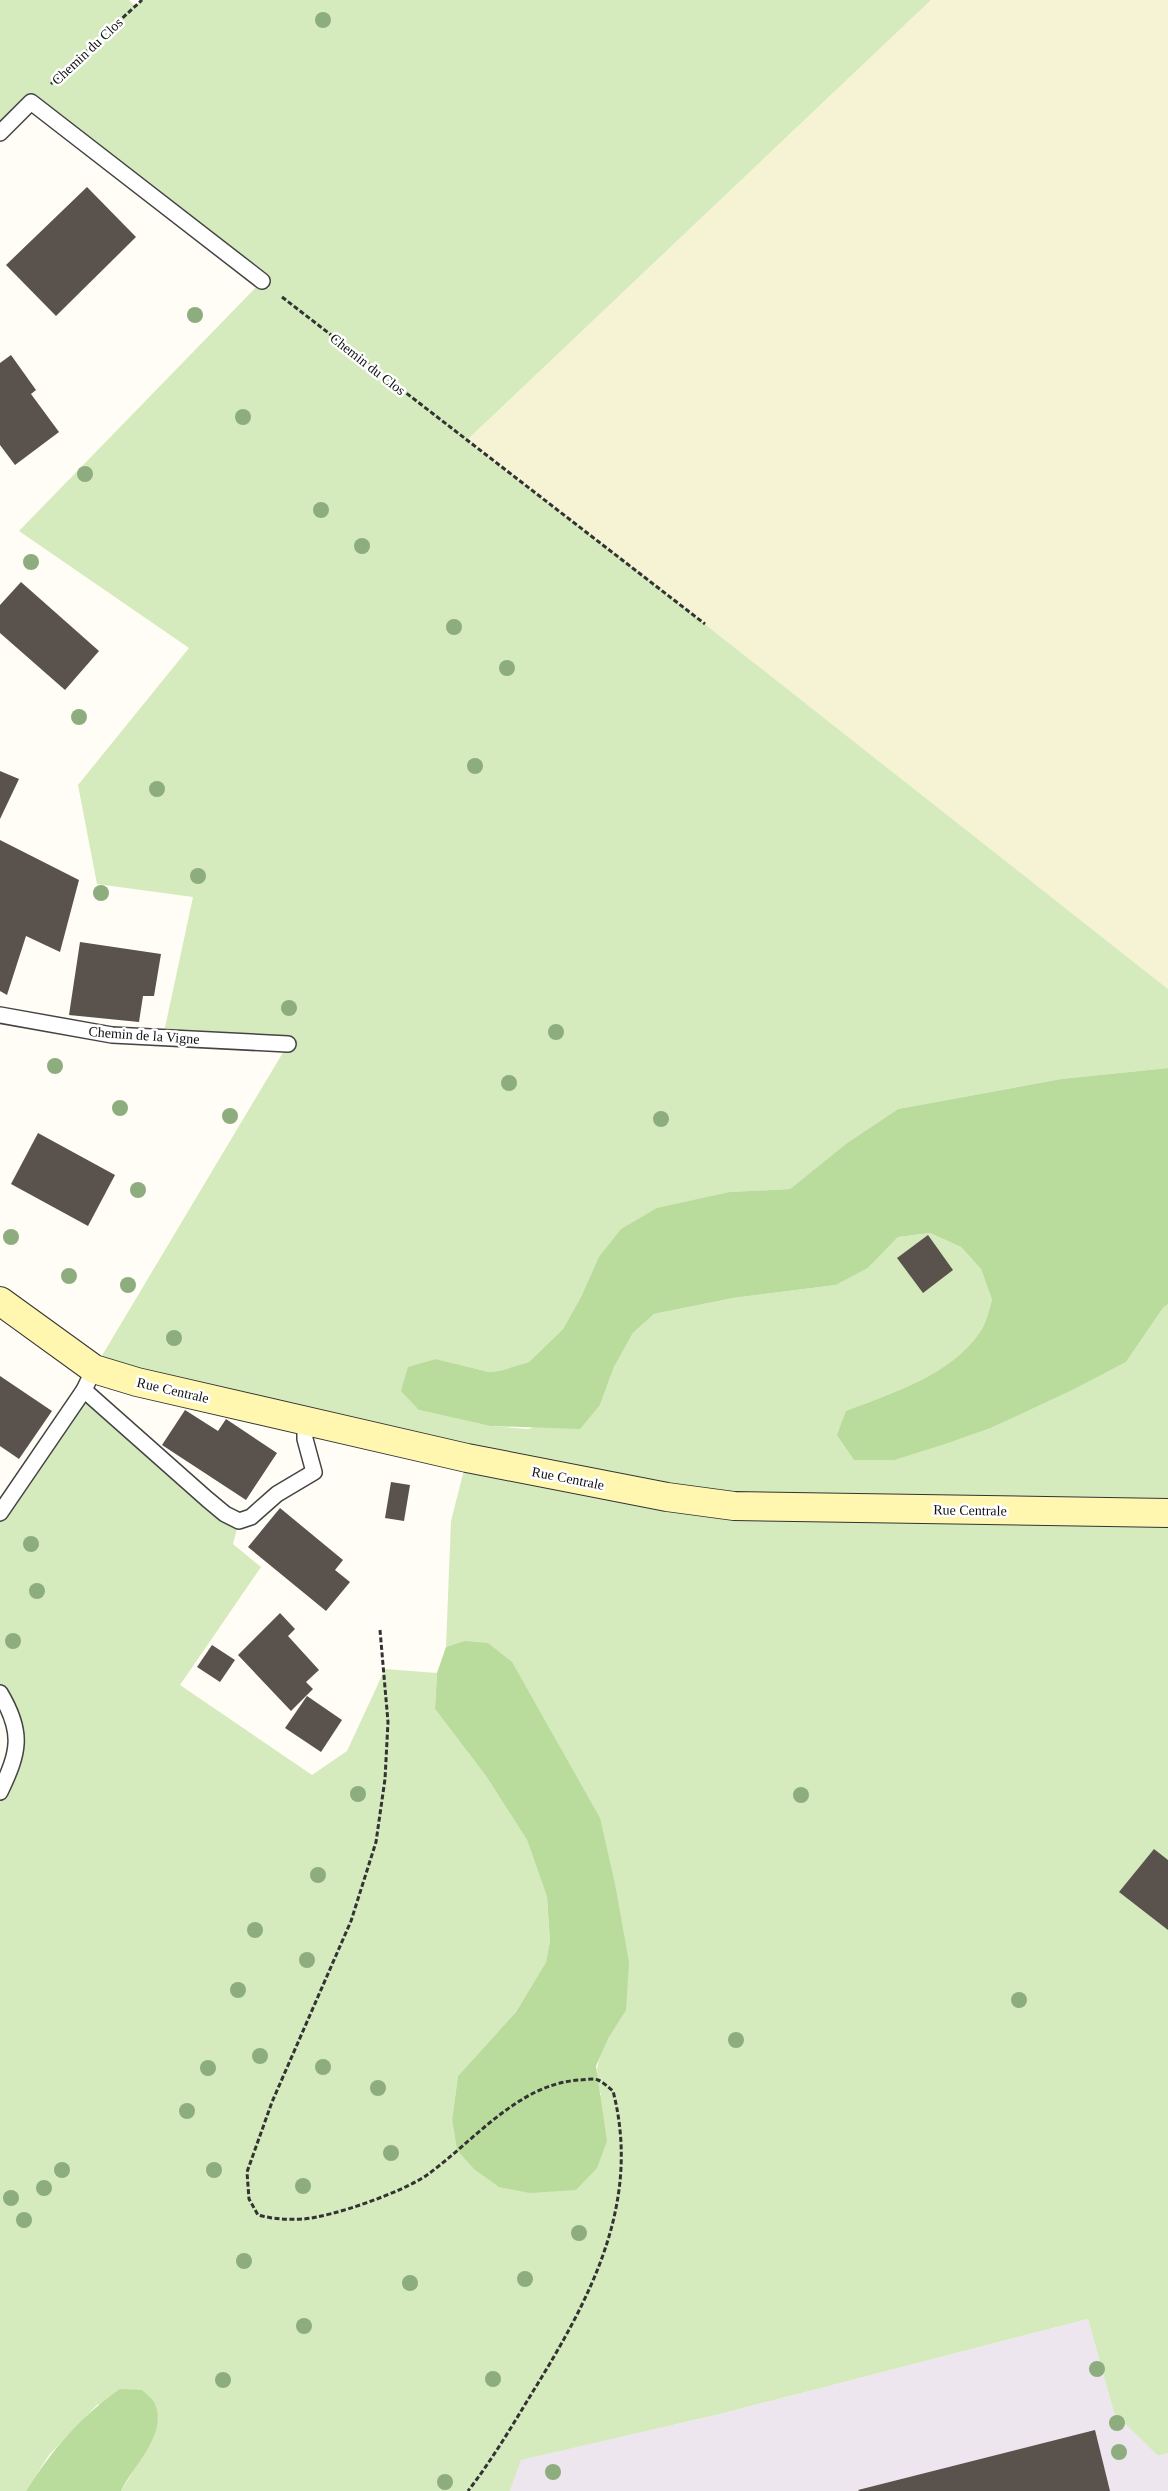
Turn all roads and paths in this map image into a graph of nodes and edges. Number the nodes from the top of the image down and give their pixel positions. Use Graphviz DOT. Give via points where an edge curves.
graph roads {
  1 [pos="142,0"];
  2 [pos="31,102"];
  3 [pos="0,133"];
  4 [pos="262,281"];
  5 [pos="705,624"];
  6 [pos="0,1015"];
  7 [pos="288,1044"];
  8 [pos="0,1301"];
  9 [pos="89,1379"];
  10 [pos="305,1422"];
  11 [pos="0,1513"];
  12 [pos="1168,1513"];
  13 [pos="380,1630"];
  14 [pos="0,1692"];
  15 [pos="0,1792"];
  16 [pos="468,2491"];
  1 -- 2 [label="path, Chemin du Clos"];
  2 -- 3 [label="lane"];
  2 -- 4 [label="lane"];
  4 -- 5 [label="path, Chemin du Clos"];
  6 -- 7 [label="lane, Chemin de la Vigne" via="112,1035"];
  8 -- 9 [label="street, Rue Centrale"];
  9 -- 10 [label="street, Rue Centrale" via="137,1382"];
  9 -- 10 [label="lane" via="207,1499 239,1521 251,1517 277,1494 314,1472 305,1439"];
  9 -- 11 [label="lane"];
  10 -- 12 [label="street, Rue Centrale" via="667,1497 734,1506"];
  13 -- 16 [label="path" via="388,1722 385,1779 376,1842 351,1921 269,2111 247,2172 248,2199 258,2215 275,2219 305,2219 361,2204 427,2175 494,2118 538,2092 570,2080 596,2079 613,2091 620,2116 622,2169 613,2228 597,2275 555,2356"];
  14 -- 15 [label="lane" via="15,1724 17,1744 14,1763"];
}
